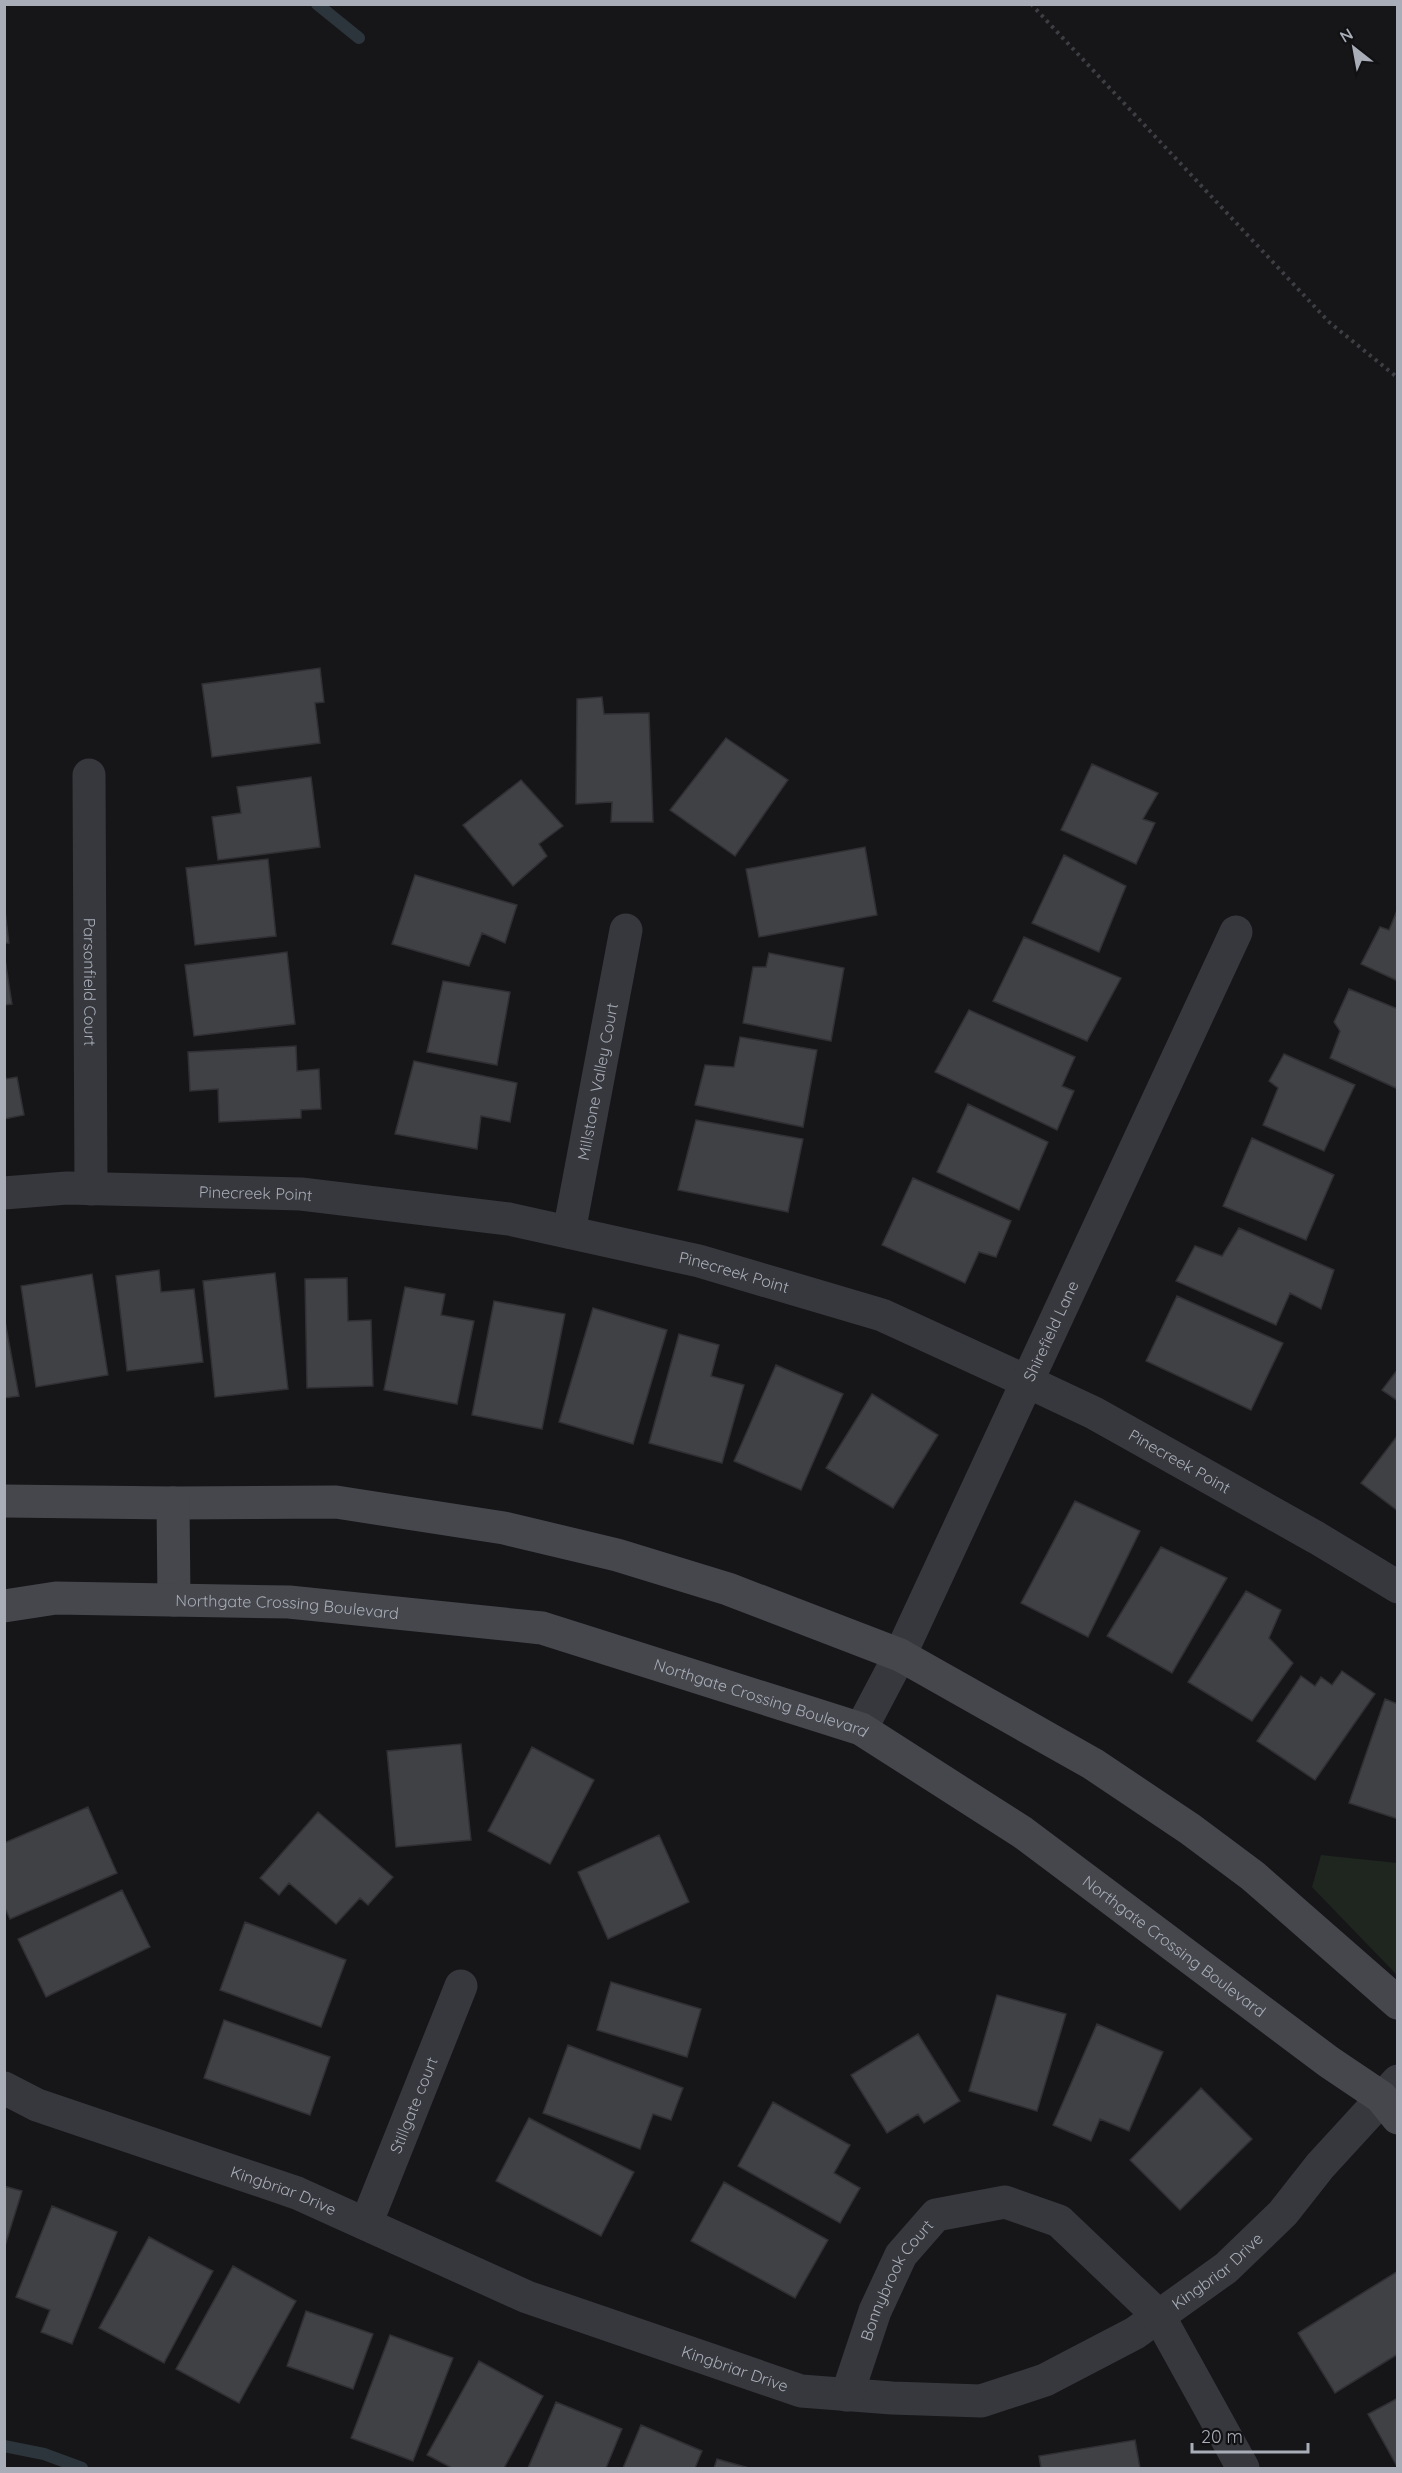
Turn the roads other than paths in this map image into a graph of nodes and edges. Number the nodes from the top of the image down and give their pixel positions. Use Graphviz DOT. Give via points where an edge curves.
graph roads {
  1 [pos="89,775"];
  2 [pos="626,930"];
  3 [pos="1236,932"];
  4 [pos="91,1189"];
  5 [pos="4,1193"];
  6 [pos="569,1232"];
  7 [pos="1026,1381"];
  8 [pos="4,1502"];
  9 [pos="173,1503"];
  10 [pos="1398,1587"];
  11 [pos="174,1600"];
  12 [pos="4,1606"];
  13 [pos="900,1655"];
  14 [pos="861,1729"];
  15 [pos="461,1986"];
  16 [pos="1398,2003"];
  17 [pos="4,2088"];
  18 [pos="1392,2099"];
  19 [pos="366,2224"];
  20 [pos="1159,2316"];
  21 [pos="847,2395"];
  22 [pos="1243,2469"];
  1 -- 4 [label="street, Parsonfield Court"];
  2 -- 6 [label="street, Millstone Valley Court"];
  3 -- 7 [label="street, Shirefield Lane"];
  4 -- 5 [label="street, Pinecreek Point"];
  4 -- 6 [label="street, Pinecreek Point" via="302,1194 509,1219"];
  6 -- 7 [label="street, Pinecreek Point" via="699,1262 882,1316"];
  7 -- 10 [label="street, Pinecreek Point" via="1104,1419"];
  7 -- 13 [label="street, Shirefield Lane"];
  8 -- 9 [label="street"];
  9 -- 11 [label="street"];
  9 -- 13 [label="street" via="336,1502 504,1528 616,1555 728,1589"];
  11 -- 12 [label="street, Northgate Crossing Boulevard" via="56,1598"];
  11 -- 14 [label="street, Northgate Crossing Boulevard" via="289,1602 542,1628"];
  13 -- 14 [label="street, Shirefield Lane"];
  13 -- 16 [label="street" via="1093,1764 1190,1829 1253,1876"];
  14 -- 18 [label="street, Northgate Crossing Boulevard" via="1022,1832 1329,2062"];
  15 -- 19 [label="street, Stillgate court"];
  17 -- 19 [label="street, Kingbriar Drive" via="37,2105 297,2193"];
  18 -- 20 [label="street, Kingbriar Drive" via="1320,2166 1283,2213 1226,2268"];
  19 -- 21 [label="street, Kingbriar Drive" via="527,2298 801,2391"];
  20 -- 21 [label="street, Kingbriar Drive" via="1135,2333 1045,2380 981,2401"];
  20 -- 21 [label="street, Bonnybrook Court" via="1059,2222 1005,2202 936,2215 901,2255 875,2311"];
  20 -- 22 [label="street, Bonnybrook Court"];
}
